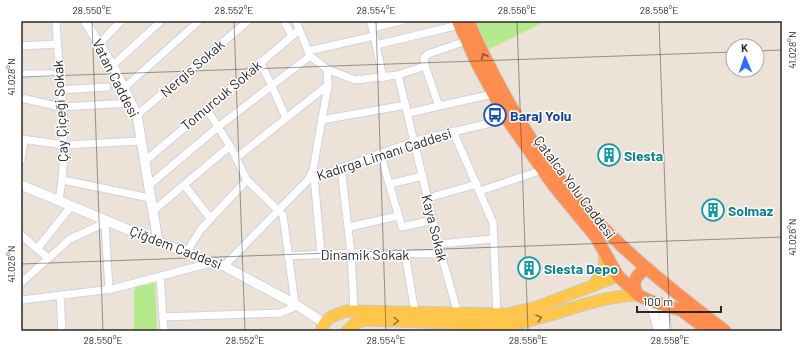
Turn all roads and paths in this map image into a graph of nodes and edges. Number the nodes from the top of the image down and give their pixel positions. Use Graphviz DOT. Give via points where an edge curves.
graph roads {
  1 [pos="56,21"];
  2 [pos="121,21"];
  3 [pos="161,21"];
  4 [pos="199,21"];
  5 [pos="248,21"];
  6 [pos="284,21"];
  7 [pos="296,21"];
  8 [pos="401,21"];
  9 [pos="88,22"];
  10 [pos="462,22"];
  11 [pos="372,24"];
  12 [pos="299,30"];
  13 [pos="292,36"];
  14 [pos="374,36"];
  15 [pos="466,41"];
  16 [pos="57,44"];
  17 [pos="99,44"];
  18 [pos="376,45"];
  19 [pos="21,46"];
  20 [pos="309,53"];
  21 [pos="260,62"];
  22 [pos="112,66"];
  23 [pos="425,66"];
  24 [pos="326,69"];
  25 [pos="21,74"];
  26 [pos="59,74"];
  27 [pos="398,75"];
  28 [pos="383,78"];
  29 [pos="328,84"];
  30 [pos="272,86"];
  31 [pos="106,87"];
  32 [pos="124,88"];
  33 [pos="60,90"];
  34 [pos="493,94"];
  35 [pos="21,98"];
  36 [pos="131,103"];
  37 [pos="406,105"];
  38 [pos="439,106"];
  39 [pos="61,108"];
  40 [pos="206,108"];
  41 [pos="408,113"];
  42 [pos="137,116"];
  43 [pos="286,118"];
  44 [pos="507,119"];
  45 [pos="321,120"];
  46 [pos="218,127"];
  47 [pos="453,131"];
  48 [pos="23,139"];
  49 [pos="141,141"];
  50 [pos="415,141"];
  51 [pos="65,145"];
  52 [pos="230,146"];
  53 [pos="380,153"];
  54 [pos="236,158"];
  55 [pos="21,160"];
  56 [pos="144,162"];
  57 [pos="341,168"];
  58 [pos="542,170"];
  59 [pos="423,176"];
  60 [pos="311,179"];
  61 [pos="63,180"];
  62 [pos="248,180"];
  63 [pos="389,184"];
  64 [pos="21,185"];
  65 [pos="148,186"];
  66 [pos="185,186"];
  67 [pos="478,188"];
  68 [pos="150,198"];
  69 [pos="428,198"];
  70 [pos="59,200"];
  71 [pos="72,205"];
  72 [pos="153,211"];
  73 [pos="279,211"];
  74 [pos="398,216"];
  75 [pos="211,218"];
  76 [pos="433,220"];
  77 [pos="107,221"];
  78 [pos="349,227"];
  79 [pos="21,235"];
  80 [pos="493,239"];
  81 [pos="158,242"];
  82 [pos="439,244"];
  83 [pos="37,249"];
  84 [pos="186,252"];
  85 [pos="321,253"];
  86 [pos="351,253"];
  87 [pos="605,253"];
  88 [pos="405,254"];
  89 [pos="441,254"];
  90 [pos="288,256"];
  91 [pos="48,258"];
  92 [pos="214,262"];
  93 [pos="224,266"];
  94 [pos="647,268"];
  95 [pos="160,276"];
  96 [pos="618,276"];
  97 [pos="664,281"];
  98 [pos="21,283"];
  99 [pos="594,285"];
  100 [pos="109,290"];
  101 [pos="60,295"];
  102 [pos="638,295"];
  103 [pos="21,300"];
  104 [pos="650,301"];
  105 [pos="566,303"];
  106 [pos="662,304"];
  107 [pos="296,305"];
  108 [pos="354,310"];
  109 [pos="415,312"];
  110 [pos="337,314"];
  111 [pos="497,315"];
  112 [pos="163,317"];
  113 [pos="462,317"];
  114 [pos="323,328"];
  115 [pos="348,330"];
  116 [pos="62,331"];
  117 [pos="164,331"];
  118 [pos="659,331"];
  119 [pos="667,331"];
  120 [pos="709,331"];
  121 [pos="725,331"];
  1 -- 16 [label="street, Çay Çiçeği Sokak"];
  2 -- 17 [label="street"];
  3 -- 22 [label="street"];
  4 -- 32 [label="street"];
  5 -- 42 [label="street, Nergis Sokak"];
  6 -- 13 [label="street"];
  7 -- 12 [label="street"];
  8 -- 11 [label="street"];
  9 -- 17 [label="street, Vatan Caddesi"];
  10 -- 15 [label="highway, Çatalca Yolu Caddesi"];
  10 -- 18 [label="street"];
  94 -- 10 [label="highway, Çatalca Yolu Caddesi, one-way" via="586,211 537,149"];
  11 -- 14 [label="street"];
  12 -- 13 [label="street, Tomurcuk Sokak"];
  12 -- 20 [label="street"];
  13 -- 21 [label="street, Tomurcuk Sokak"];
  14 -- 18 [label="street"];
  14 -- 20 [label="street"];
  15 -- 23 [label="street" via="428,54 424,58"];
  15 -- 34 [label="highway, Çatalca Yolu Caddesi"];
  16 -- 19 [label="street"];
  16 -- 26 [label="street, Çay Çiçeği Sokak"];
  17 -- 22 [label="street, Vatan Caddesi"];
  18 -- 28 [label="street"];
  20 -- 24 [label="street"];
  20 -- 30 [label="street"];
  21 -- 30 [label="street"];
  21 -- 40 [label="street, Tomurcuk Sokak"];
  22 -- 32 [label="street, Vatan Caddesi"];
  23 -- 27 [label="street"];
  23 -- 38 [label="street"];
  24 -- 28 [label="street" via="355,80"];
  24 -- 29 [label="street"];
  25 -- 26 [label="street"];
  26 -- 33 [label="street, Çay Çiçeği Sokak"];
  27 -- 28 [label="street"];
  27 -- 37 [label="street, Kaya Sokak"];
  29 -- 43 [label="street"];
  29 -- 45 [label="street"];
  30 -- 43 [label="street"];
  30 -- 46 [label="street"];
  31 -- 33 [label="street"];
  32 -- 36 [label="street, Vatan Caddesi"];
  33 -- 39 [label="street, Çay Çiçeği Sokak"];
  34 -- 38 [label="street"];
  34 -- 44 [label="highway, Çatalca Yolu Caddesi"];
  35 -- 39 [label="street"];
  36 -- 39 [label="street"];
  36 -- 42 [label="street, Vatan Caddesi"];
  37 -- 41 [label="street, Kaya Sokak"];
  37 -- 45 [label="street"];
  38 -- 41 [label="street"];
  39 -- 51 [label="street, Çay Çiçeği Sokak"];
  40 -- 46 [label="street"];
  40 -- 56 [label="street, Tomurcuk Sokak"];
  41 -- 50 [label="street, Kaya Sokak"];
  42 -- 49 [label="street, Vatan Caddesi"];
  43 -- 54 [label="street"];
  44 -- 47 [label="street, Kadırga Limanı Caddesi"];
  44 -- 58 [label="highway, Çatalca Yolu Caddesi"];
  45 -- 60 [label="street"];
  46 -- 52 [label="street"];
  46 -- 65 [label="street"];
  47 -- 50 [label="street, Kadırga Limanı Caddesi"];
  47 -- 67 [label="street"];
  48 -- 51 [label="street"];
  48 -- 55 [label="street"];
  49 -- 51 [label="street"];
  49 -- 56 [label="street, Vatan Caddesi"];
  50 -- 53 [label="street, Kadırga Limanı Caddesi"];
  50 -- 59 [label="street, Kaya Sokak"];
  51 -- 61 [label="street, Çay Çiçeği Sokak"];
  52 -- 54 [label="street"];
  52 -- 66 [label="street"];
  53 -- 57 [label="street, Kadırga Limanı Caddesi"];
  53 -- 63 [label="street"];
  54 -- 62 [label="street"];
  56 -- 65 [label="street, Vatan Caddesi"];
  57 -- 60 [label="street, Kadırga Limanı Caddesi"];
  57 -- 78 [label="street"];
  58 -- 67 [label="street"];
  58 -- 87 [label="highway, Çatalca Yolu Caddesi" via="591,229"];
  59 -- 63 [label="street"];
  59 -- 69 [label="street, Kaya Sokak"];
  60 -- 73 [label="street, Kadırga Limanı Caddesi"];
  60 -- 85 [label="street"];
  61 -- 68 [label="street"];
  61 -- 70 [label="street, Çay Çiçeği Sokak"];
  62 -- 73 [label="street"];
  62 -- 75 [label="street"];
  63 -- 74 [label="street"];
  64 -- 70 [label="street, Çiğdem Caddesi"];
  65 -- 68 [label="street, Vatan Caddesi"];
  66 -- 72 [label="street"];
  66 -- 75 [label="street"];
  67 -- 69 [label="street"];
  67 -- 80 [label="street" via="493,223"];
  68 -- 72 [label="street, Vatan Caddesi"];
  69 -- 76 [label="street, Kaya Sokak"];
  70 -- 71 [label="street, Çiğdem Caddesi"];
  71 -- 77 [label="street, Çiğdem Caddesi"];
  71 -- 83 [label="street"];
  72 -- 81 [label="street, Vatan Caddesi"];
  73 -- 90 [label="street" via="282,215"];
  73 -- 93 [label="street, Kadırga Limanı Caddesi"];
  74 -- 76 [label="street" via="402,227"];
  74 -- 78 [label="street"];
  75 -- 84 [label="street"];
  76 -- 82 [label="street, Kaya Sokak"];
  77 -- 81 [label="street, Çiğdem Caddesi"];
  77 -- 91 [label="street" via="70,239"];
  77 -- 100 [label="street"];
  78 -- 86 [label="street"];
  79 -- 83 [label="street"];
  80 -- 82 [label="street"];
  80 -- 111 [label="street"];
  81 -- 84 [label="street, Çiğdem Caddesi"];
  82 -- 89 [label="street, Kaya Sokak"];
  83 -- 91 [label="street"];
  84 -- 92 [label="street, Çiğdem Caddesi"];
  85 -- 86 [label="street, Dinamik Sokak"];
  85 -- 90 [label="street, Dinamik Sokak"];
  86 -- 88 [label="street, Dinamik Sokak"];
  86 -- 108 [label="street"];
  87 -- 96 [label="highway, Çatalca Yolu Caddesi"];
  87 -- 99 [label="main road" via="604,269"];
  88 -- 89 [label="street, Dinamik Sokak"];
  88 -- 109 [label="street"];
  89 -- 113 [label="street, Kaya Sokak"];
  90 -- 107 [label="street"];
  91 -- 98 [label="street"];
  92 -- 93 [label="street, Çiğdem Caddesi"];
  92 -- 95 [label="street"];
  93 -- 107 [label="street, Çiğdem Caddesi"];
  94 -- 96 [label="highway" via="639,268"];
  94 -- 97 [label="highway, Çatalca Yolu Caddesi"];
  94 -- 102 [label="highway" via="635,279"];
  95 -- 100 [label="street"];
  95 -- 112 [label="street"];
  96 -- 99 [label="main road"];
  96 -- 102 [label="highway, Çatalca Yolu Caddesi"];
  97 -- 106 [label="highway"];
  97 -- 121 [label="highway, Çatalca Yolu Caddesi"];
  99 -- 105 [label="main road"];
  100 -- 101 [label="street"];
  101 -- 103 [label="street"];
  101 -- 116 [label="street"];
  102 -- 104 [label="highway, Çatalca Yolu Caddesi"];
  102 -- 105 [label="main road"];
  104 -- 106 [label="highway, Çatalca Yolu Caddesi"];
  104 -- 118 [label="street"];
  105 -- 111 [label="main road"];
  113 -- 105 [label="main road, one-way" via="513,324 526,322"];
  106 -- 119 [label="street"];
  106 -- 120 [label="highway, Çatalca Yolu Caddesi" via="681,310"];
  107 -- 112 [label="street" via="280,313"];
  107 -- 114 [label="street, Çiğdem Caddesi"];
  108 -- 109 [label="main road"];
  108 -- 110 [label="main road"];
  109 -- 113 [label="main road"];
  110 -- 114 [label="main road" via="328,318"];
  110 -- 115 [label="main road" via="343,317"];
  111 -- 113 [label="main road"];
  112 -- 117 [label="street"];
  115 -- 113 [label="main road, one-way" via="354,324 365,320"];
}
